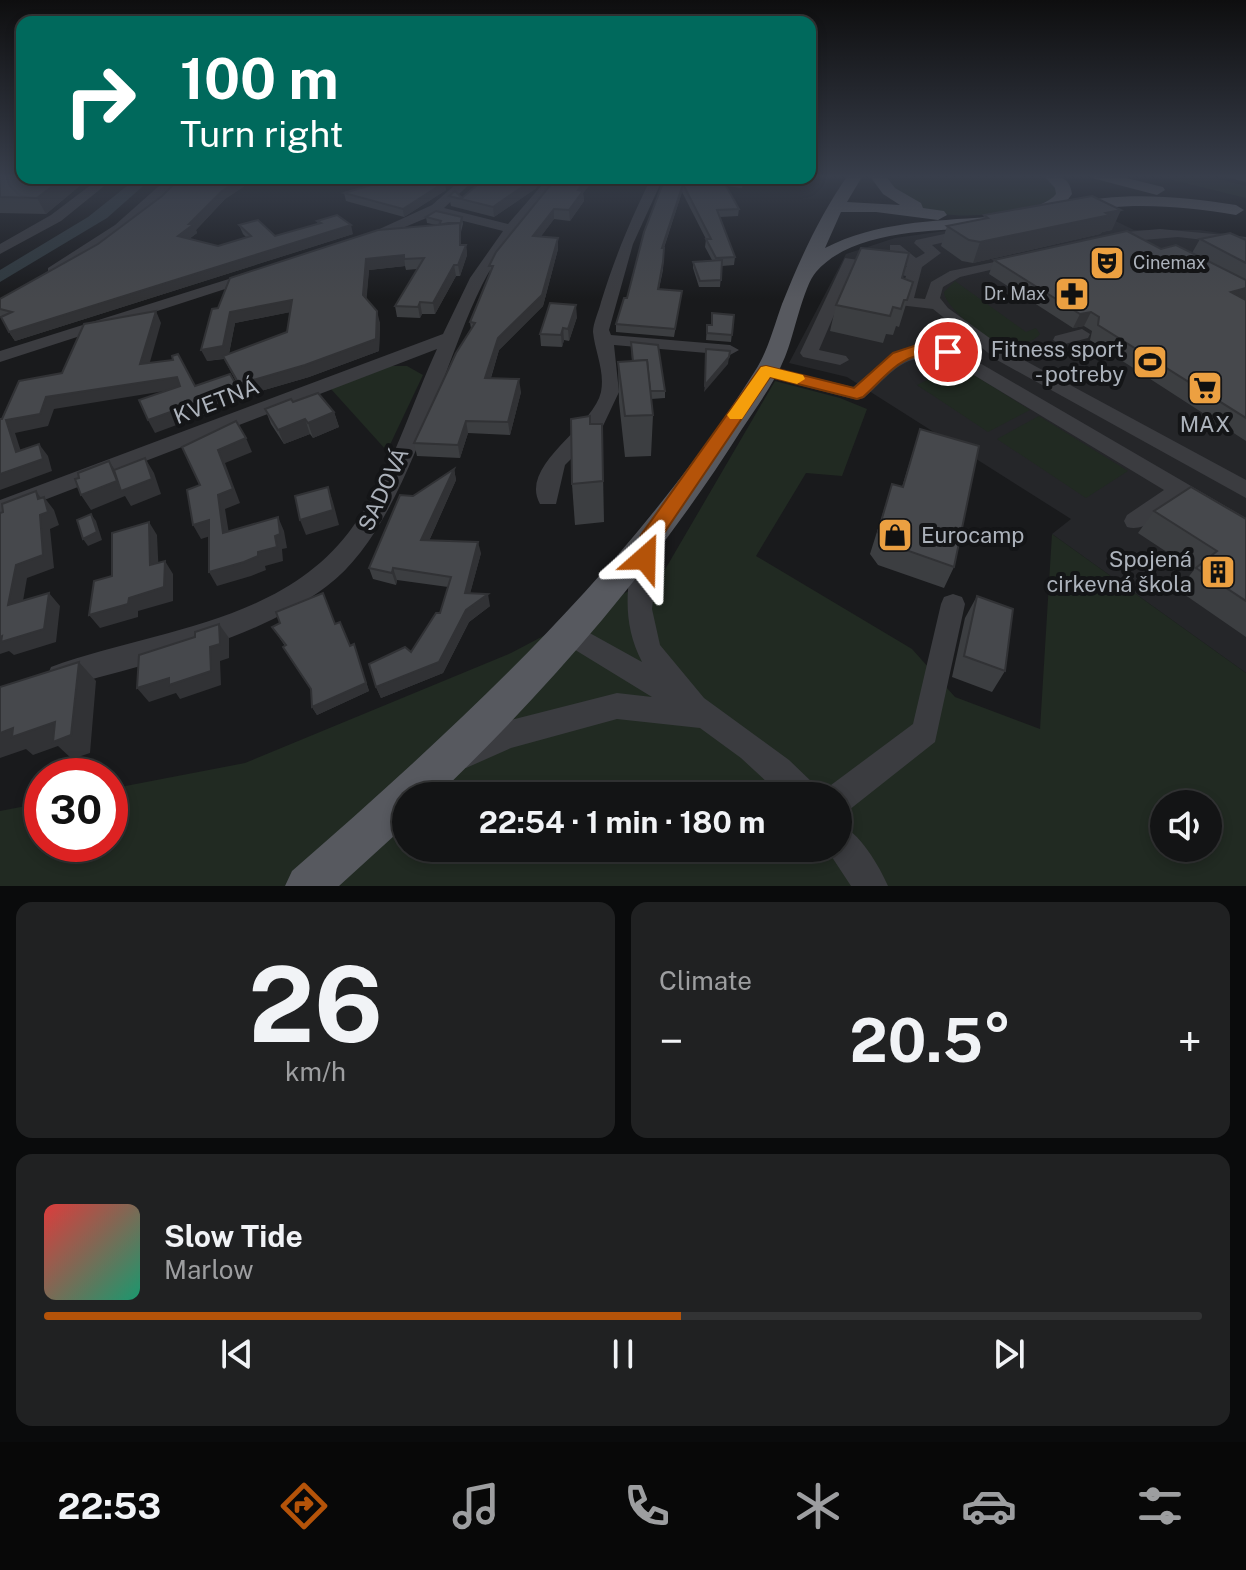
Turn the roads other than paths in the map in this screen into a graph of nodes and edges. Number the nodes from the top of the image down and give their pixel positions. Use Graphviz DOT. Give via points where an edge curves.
graph roads {
  1 [pos="58,216"];
  2 [pos="133,216"];
  3 [pos="421,216"];
  4 [pos="462,216"];
  5 [pos="522,216"];
  6 [pos="639,216"];
  7 [pos="832,216"];
  8 [pos="856,216"];
  9 [pos="945,216"];
  10 [pos="1018,216"];
  11 [pos="1021,216"];
  12 [pos="1010,218"];
  13 [pos="512,229"];
  14 [pos="906,229"];
  15 [pos="1138,233"];
  16 [pos="949,237"];
  17 [pos="1246,241"];
  18 [pos="352,243"];
  19 [pos="1087,244"];
  20 [pos="1162,247"];
  21 [pos="895,248"];
  22 [pos="0,250"];
  23 [pos="1043,254"];
  24 [pos="914,269"];
  25 [pos="806,271"];
  26 [pos="264,272"];
  27 [pos="944,279"];
  28 [pos="34,282"];
  29 [pos="937,305"];
  30 [pos="792,308"];
  31 [pos="1082,334"];
  32 [pos="449,338"];
  33 [pos="604,339"];
  34 [pos="1061,340"];
  35 [pos="730,350"];
  36 [pos="0,357"];
  37 [pos="392,360"];
  38 [pos="840,360"];
  39 [pos="766,371"];
  40 [pos="434,374"];
  41 [pos="699,468"];
  42 [pos="1182,489"];
  43 [pos="1246,490"];
  44 [pos="548,498"];
  45 [pos="0,509"];
  46 [pos="1135,521"];
  47 [pos="1246,529"];
  48 [pos="648,540"];
  49 [pos="953,604"];
  50 [pos="568,632"];
  51 [pos="46,681"];
  52 [pos="704,716"];
  53 [pos="444,763"];
  54 [pos="423,782"];
  55 [pos="791,782"];
  56 [pos="852,788"];
  57 [pos="392,810"];
  58 [pos="852,859"];
  59 [pos="307,886"];
  60 [pos="871,886"];
  1 -- 22 [label="street"];
  2 -- 28 [label="street"];
  3 -- 18 [label="street"];
  4 -- 13 [label="street"];
  5 -- 13 [label="street, SADOVÁ"];
  6 -- 33 [label="street" via="601,330"];
  7 -- 25 [label="main road"];
  8 -- 14 [label="main road"];
  9 -- 12 [label="main road"];
  10 -- 12 [label="main road"];
  11 -- 12 [label="main road"];
  12 -- 14 [label="main road"];
  13 -- 32 [label="street, SADOVÁ" via="488,260"];
  14 -- 25 [label="main road" via="842,245"];
  15 -- 17 [label="street"];
  15 -- 19 [label="street"];
  15 -- 20 [label="street"];
  16 -- 24 [label="street" via="921,243 934,253"];
  21 -- 24 [label="street"];
  23 -- 27 [label="street"];
  24 -- 27 [label="street"];
  24 -- 29 [label="street" via="905,302"];
  24 -- 38 [label="street" via="850,261 809,353"];
  25 -- 30 [label="main road"];
  26 -- 36 [label="street"];
  27 -- 29 [label="street" via="932,298"];
  29 -- 43 [label="street" via="1003,356"];
  30 -- 39 [label="main road"];
  30 -- 41 [label="main road" via="757,356"];
  31 -- 34 [label="street"];
  32 -- 37 [label="street, KVETNÁ"];
  32 -- 40 [label="street, SADOVÁ"];
  33 -- 35 [label="street"];
  33 -- 44 [label="street" via="610,392 595,424 556,462"];
  37 -- 40 [label="street"];
  37 -- 45 [label="street, KVETNÁ"];
  39 -- 41 [label="main road"];
  39 -- 42 [label="street" via="857,394 899,357 917,350 948,352"];
  40 -- 51 [label="street, SADOVÁ" via="366,530 320,578 248,618"];
  41 -- 48 [label="main road"];
  42 -- 46 [label="street"];
  42 -- 47 [label="street"];
  48 -- 50 [label="main road"];
  48 -- 52 [label="street" via="639,612 648,648"];
  49 -- 56 [label="street" via="925,732"];
  50 -- 52 [label="street"];
  50 -- 53 [label="main road"];
  52 -- 53 [label="street" via="617,706 507,735"];
  52 -- 55 [label="street" via="742,739"];
  53 -- 54 [label="main road"];
  57 -- 59 [label="main road"];
  58 -- 60 [label="street"];
}
